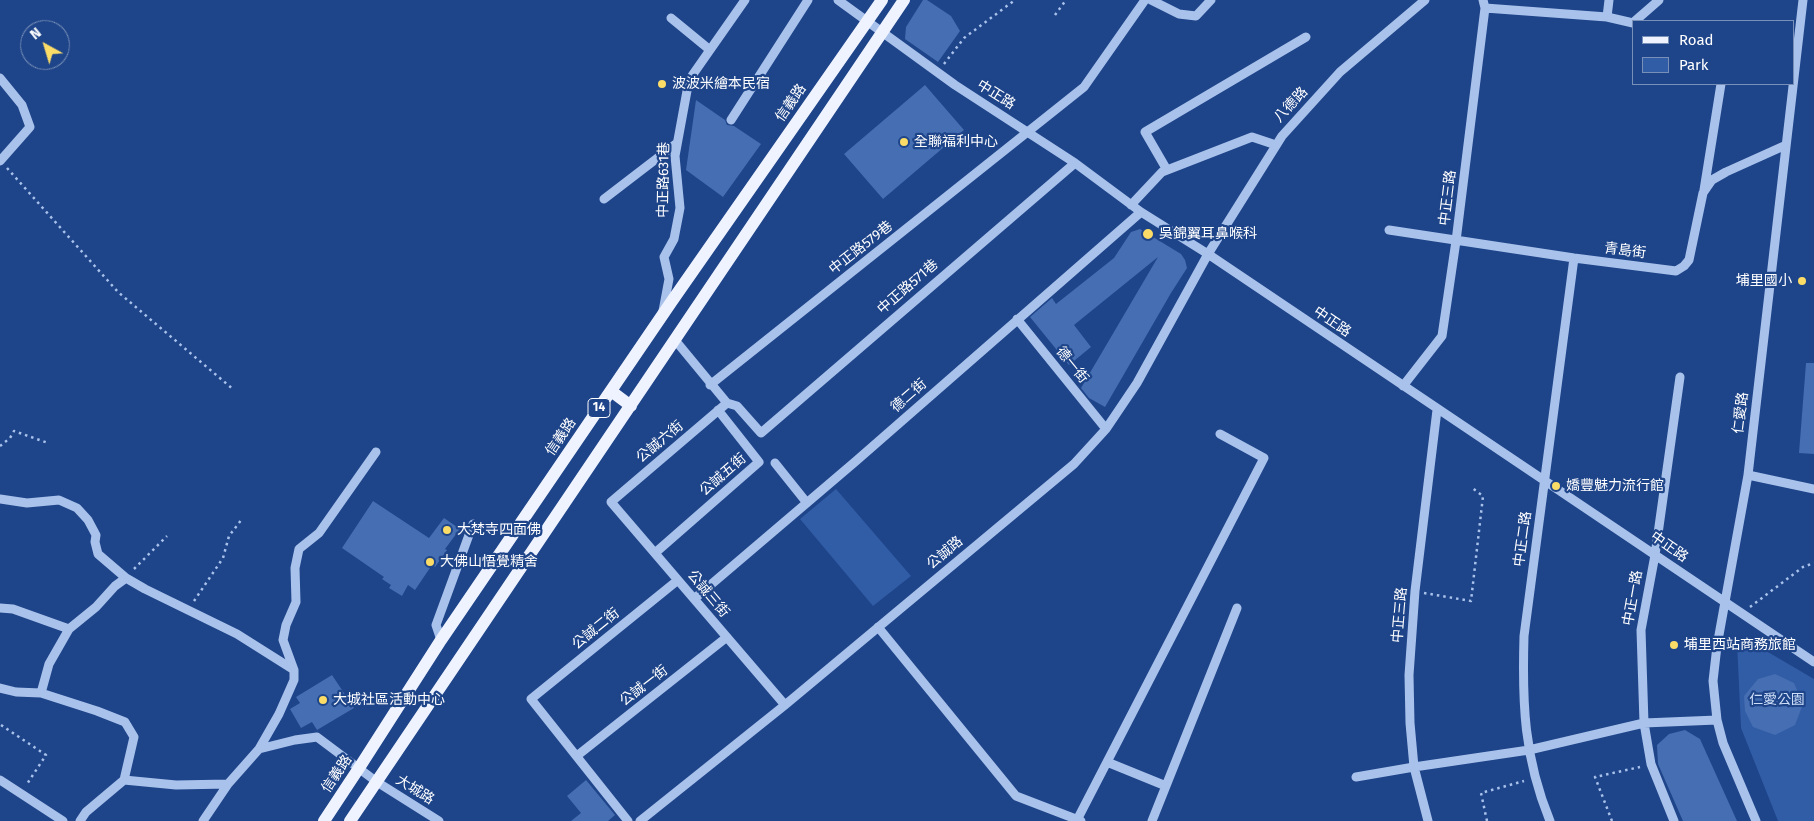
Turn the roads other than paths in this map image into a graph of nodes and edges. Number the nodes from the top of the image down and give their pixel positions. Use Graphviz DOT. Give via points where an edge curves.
graph roads {
  1 [pos="745,0"];
  2 [pos="808,0"];
  3 [pos="838,0"];
  4 [pos="882,0"];
  5 [pos="904,0"];
  6 [pos="1145,0"];
  7 [pos="1151,0"];
  8 [pos="1211,0"];
  9 [pos="1425,0"];
  10 [pos="1609,0"];
  11 [pos="1659,0"];
  12 [pos="1803,0"];
  13 [pos="1484,4"];
  14 [pos="671,18"];
  15 [pos="1607,18"];
  16 [pos="1636,20"];
  17 [pos="867,22"];
  18 [pos="1632,22"];
  19 [pos="882,33"];
  20 [pos="1306,37"];
  21 [pos="710,50"];
  22 [pos="1794,77"];
  23 [pos="0,78"];
  24 [pos="1721,85"];
  25 [pos="1793,85"];
  26 [pos="731,120"];
  27 [pos="1028,132"];
  28 [pos="677,143"];
  29 [pos="1276,145"];
  30 [pos="1786,145"];
  31 [pos="0,161"];
  32 [pos="1075,163"];
  33 [pos="1166,170"];
  34 [pos="1703,193"];
  35 [pos="604,199"];
  36 [pos="1131,205"];
  37 [pos="1141,212"];
  38 [pos="1389,230"];
  39 [pos="1456,241"];
  40 [pos="1208,254"];
  41 [pos="1574,258"];
  42 [pos="662,316"];
  43 [pos="1017,319"];
  44 [pos="676,340"];
  45 [pos="1680,377"];
  46 [pos="710,385"];
  47 [pos="1403,386"];
  48 [pos="611,391"];
  49 [pos="726,403"];
  50 [pos="631,406"];
  51 [pos="718,410"];
  52 [pos="1437,410"];
  53 [pos="1106,429"];
  54 [pos="1220,434"];
  55 [pos="376,452"];
  56 [pos="774,463"];
  57 [pos="1748,476"];
  58 [pos="1545,481"];
  59 [pos="1814,489"];
  60 [pos="0,499"];
  61 [pos="611,502"];
  62 [pos="807,503"];
  63 [pos="473,524"];
  64 [pos="655,553"];
  65 [pos="1656,555"];
  66 [pos="126,578"];
  67 [pos="678,580"];
  68 [pos="694,599"];
  69 [pos="1726,604"];
  70 [pos="0,608"];
  71 [pos="1237,608"];
  72 [pos="878,627"];
  73 [pos="69,629"];
  74 [pos="727,637"];
  75 [pos="441,640"];
  76 [pos="1814,662"];
  77 [pos="294,670"];
  78 [pos="0,688"];
  79 [pos="41,692"];
  80 [pos="784,705"];
  81 [pos="1717,720"];
  82 [pos="1644,723"];
  83 [pos="259,749"];
  84 [pos="1529,750"];
  85 [pos="578,756"];
  86 [pos="1107,762"];
  87 [pos="1414,767"];
  88 [pos="360,768"];
  89 [pos="1356,777"];
  90 [pos="0,780"];
  91 [pos="124,780"];
  92 [pos="377,782"];
  93 [pos="228,784"];
  94 [pos="1166,786"];
  95 [pos="1079,820"];
  96 [pos="63,821"];
  97 [pos="80,821"];
  98 [pos="203,821"];
  99 [pos="324,821"];
  100 [pos="350,821"];
  101 [pos="439,821"];
  102 [pos="628,821"];
  103 [pos="640,821"];
  104 [pos="1152,821"];
  105 [pos="1428,821"];
  106 [pos="1550,821"];
  107 [pos="1674,821"];
  108 [pos="1756,821"];
  1 -- 21 [label="street, 中正路631巷"];
  2 -- 26 [label="street"];
  3 -- 17 [label="street, 中正路"];
  4 -- 17 [label="main road, 信義路 / 14"];
  5 -- 19 [label="main road, 14"];
  6 -- 27 [label="street, 中正路579巷" via="1084,86"];
  7 -- 8 [label="street" via="1179,14 1196,16"];
  9 -- 29 [label="street, 八德路" via="1340,72"];
  10 -- 15 [label="street"];
  11 -- 16 [label="street"];
  12 -- 22 [label="street, 仁愛路"];
  13 -- 15 [label="street"];
  13 -- 39 [label="street, 中正三路"];
  14 -- 21 [label="street"];
  15 -- 18 [label="street"];
  17 -- 19 [label="street, 中正路"];
  17 -- 42 [label="main road, 信義路 / 14"];
  19 -- 27 [label="street, 中正路"];
  19 -- 44 [label="main road, 14"];
  20 -- 33 [label="street" via="1145,132"];
  21 -- 28 [label="street, 中正路631巷" via="689,80"];
  23 -- 31 [label="street" via="22,105 30,127"];
  24 -- 34 [label="street, 青島街"];
  25 -- 30 [label="street, 仁愛路"];
  27 -- 32 [label="street, 中正路"];
  27 -- 46 [label="street, 中正路579巷"];
  28 -- 35 [label="street"];
  28 -- 42 [label="street, 中正路631巷" via="675,156 680,208 674,239 664,257 669,279"];
  29 -- 33 [label="street" via="1252,137"];
  29 -- 40 [label="street, 八德路"];
  30 -- 34 [label="street" via="1712,180"];
  30 -- 57 [label="street, 仁愛路"];
  32 -- 36 [label="street, 中正路"];
  32 -- 49 [label="street, 中正路571巷" via="761,432 737,406"];
  33 -- 36 [label="street"];
  34 -- 41 [label="street, 青島街" via="1689,260 1676,271"];
  36 -- 37 [label="street, 中正路"];
  37 -- 40 [label="street, 中正路"];
  37 -- 43 [label="street, 德二街"];
  38 -- 39 [label="street, 青島街"];
  39 -- 41 [label="street, 青島街"];
  39 -- 47 [label="street, 中正三路" via="1442,336"];
  40 -- 47 [label="street, 中正路"];
  40 -- 53 [label="street, 公誠路" via="1137,383"];
  41 -- 58 [label="street, 中正二路"];
  42 -- 48 [label="main road, 信義路 / 14"];
  43 -- 53 [label="street, 德一街"];
  43 -- 62 [label="street, 德二街"];
  44 -- 46 [label="street"];
  44 -- 50 [label="main road, 14"];
  45 -- 65 [label="street, 中正一路"];
  46 -- 49 [label="street"];
  47 -- 52 [label="street, 中正路"];
  48 -- 50 [label="main road"];
  48 -- 75 [label="main road, 信義路 / 14"];
  49 -- 51 [label="street, 公誠六街"];
  50 -- 92 [label="main road, 14"];
  51 -- 61 [label="street, 公誠六街"];
  51 -- 64 [label="street, 公誠五街" via="759,462"];
  52 -- 58 [label="street, 中正路"];
  52 -- 87 [label="street, 中正三路" via="1415,591 1409,675"];
  53 -- 72 [label="street, 公誠路" via="1074,464"];
  54 -- 86 [label="street" via="1264,458"];
  55 -- 77 [label="street" via="318,532 299,549 295,568 296,602 283,640"];
  56 -- 62 [label="street"];
  57 -- 59 [label="street"];
  57 -- 69 [label="street, 仁愛路"];
  58 -- 65 [label="street, 中正路"];
  58 -- 84 [label="street, 中正二路" via="1524,636 1523,684"];
  60 -- 66 [label="street" via="27,503 59,500 77,508 96,535 98,554"];
  61 -- 64 [label="street, 公誠三街"];
  62 -- 68 [label="street, 德二街"];
  63 -- 75 [label="street" via="436,625"];
  64 -- 67 [label="street, 公誠三街"];
  65 -- 69 [label="street, 中正路"];
  65 -- 82 [label="street, 中正一路" via="1641,630"];
  66 -- 73 [label="street"];
  66 -- 77 [label="street" via="237,634"];
  67 -- 68 [label="street, 公誠三街"];
  67 -- 85 [label="street, 公誠二街" via="531,699"];
  68 -- 74 [label="street, 公誠三街"];
  69 -- 76 [label="street, 中正路"];
  69 -- 81 [label="street, 仁愛路" via="1713,681"];
  70 -- 73 [label="street" via="12,609"];
  71 -- 94 [label="street"];
  72 -- 80 [label="street, 公誠路"];
  72 -- 95 [label="street" via="1016,796"];
  73 -- 79 [label="street" via="49,664"];
  74 -- 80 [label="street, 公誠三街"];
  74 -- 85 [label="street, 公誠一街"];
  75 -- 88 [label="main road, 信義路 / 14"];
  77 -- 83 [label="street" via="294,680 279,714"];
  78 -- 79 [label="street"];
  79 -- 91 [label="street" via="125,722 134,737"];
  80 -- 103 [label="street, 公誠路"];
  81 -- 82 [label="street"];
  81 -- 108 [label="street, 仁愛路"];
  82 -- 84 [label="street"];
  82 -- 107 [label="street, 中正一路" via="1651,764"];
  83 -- 88 [label="street, 大城路" via="317,737"];
  83 -- 93 [label="street"];
  84 -- 87 [label="street"];
  84 -- 106 [label="street, 中正二路"];
  85 -- 102 [label="street"];
  86 -- 94 [label="street"];
  86 -- 95 [label="street"];
  87 -- 89 [label="street"];
  87 -- 105 [label="street, 中正三路"];
  88 -- 92 [label="street, 大城路"];
  88 -- 99 [label="main road, 信義路 / 14"];
  90 -- 96 [label="street"];
  91 -- 93 [label="street" via="176,785"];
  91 -- 97 [label="street"];
  92 -- 100 [label="main road, 14"];
  92 -- 101 [label="street, 大城路"];
  93 -- 98 [label="street"];
  94 -- 104 [label="street"];
}
